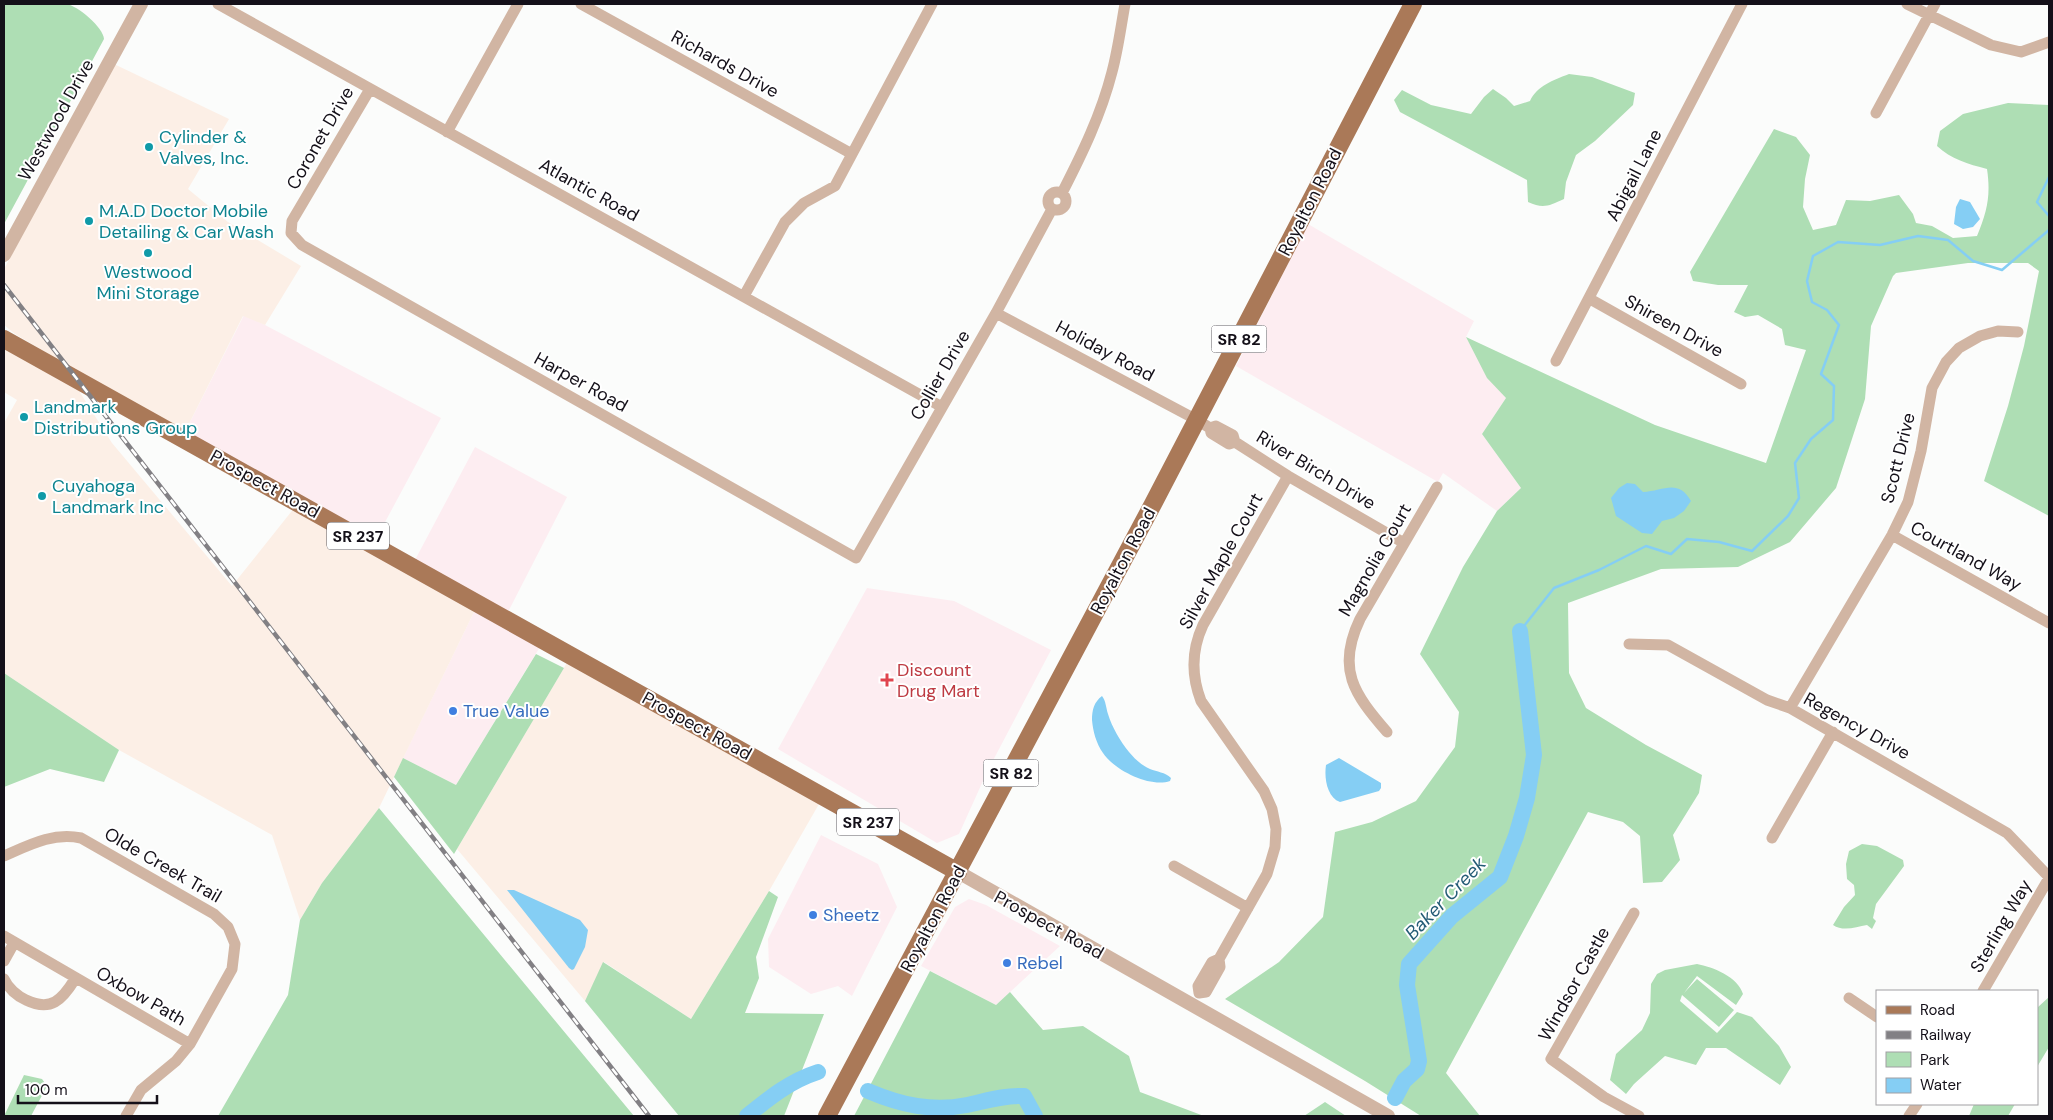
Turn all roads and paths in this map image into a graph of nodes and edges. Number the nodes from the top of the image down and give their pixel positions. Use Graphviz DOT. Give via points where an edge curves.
graph roads {
  1 [pos="141,4"];
  2 [pos="218,4"];
  3 [pos="518,4"];
  4 [pos="581,4"];
  5 [pos="1125,4"];
  6 [pos="1742,4"];
  7 [pos="1907,4"];
  8 [pos="1935,4"];
  9 [pos="929,5"];
  10 [pos="1408,6"];
  11 [pos="1929,15"];
  12 [pos="2049,42"];
  13 [pos="370,89"];
  14 [pos="1876,113"];
  15 [pos="447,132"];
  16 [pos="852,154"];
  17 [pos="291,233"];
  18 [pos="4,255"];
  19 [pos="744,296"];
  20 [pos="1590,299"];
  21 [pos="996,313"];
  22 [pos="2018,332"];
  23 [pos="4,339"];
  24 [pos="1556,361"];
  25 [pos="1741,384"];
  26 [pos="942,407"];
  27 [pos="1204,424"];
  28 [pos="1288,476"];
  29 [pos="1437,487"];
  30 [pos="1892,535"];
  31 [pos="1404,543"];
  32 [pos="856,558"];
  33 [pos="2049,623"];
  34 [pos="1629,644"];
  35 [pos="1790,708"];
  36 [pos="1386,732"];
  37 [pos="1833,732"];
  38 [pos="1772,838"];
  39 [pos="4,856"];
  40 [pos="1174,866"];
  41 [pos="958,872"];
  42 [pos="2049,878"];
  43 [pos="1248,908"];
  44 [pos="1634,913"];
  45 [pos="4,936"];
  46 [pos="14,944"];
  47 [pos="4,961"];
  48 [pos="4,979"];
  49 [pos="75,979"];
  50 [pos="1984,990"];
  51 [pos="1849,998"];
  52 [pos="1192,1006"];
  53 [pos="1876,1016"];
  54 [pos="190,1044"];
  55 [pos="1916,1105"];
  56 [pos="126,1116"];
  57 [pos="827,1116"];
  58 [pos="1388,1116"];
  59 [pos="1638,1116"];
  60 [pos="1909,1116"];
  1 -- 18 [label="street, Westwood Drive"];
  2 -- 13 [label="street, Atlantic Road"];
  3 -- 15 [label="street"];
  4 -- 16 [label="street, Richards Drive"];
  5 -- 21 [label="street, Collier Drive" via="1113,70 1094,126 1062,193 1055,192 1049,196 1048,203 1052,209"];
  6 -- 20 [label="street, Abigail Lane"];
  7 -- 11 [label="street"];
  8 -- 11 [label="street"];
  9 -- 16 [label="street"];
  10 -- 27 [label="main road, Royalton Road / SR 82"];
  11 -- 12 [label="street" via="1991,45 2022,52"];
  11 -- 14 [label="street"];
  13 -- 15 [label="street, Atlantic Road"];
  13 -- 17 [label="street, Coronet Drive" via="292,221"];
  15 -- 19 [label="street, Atlantic Road"];
  16 -- 19 [label="street" via="835,186 804,203 785,222"];
  17 -- 32 [label="street, Harper Road" via="302,245"];
  19 -- 26 [label="street, Atlantic Road"];
  20 -- 24 [label="street, Abigail Lane"];
  20 -- 25 [label="street, Shireen Drive"];
  21 -- 26 [label="street, Collier Drive"];
  21 -- 27 [label="street, Holiday Road"];
  22 -- 30 [label="street, Scott Drive" via="1998,331 1980,336 1959,348 1946,362 1932,388 1908,502"];
  23 -- 41 [label="main road, Prospect Road / SR 237"];
  26 -- 32 [label="street, Collier Drive"];
  27 -- 28 [label="street, River Birch Drive" via="1211,434 1229,444 1235,442"];
  27 -- 41 [label="main road, Royalton Road / SR 82"];
  28 -- 31 [label="street, River Birch Drive"];
  28 -- 43 [label="street, Silver Maple Court" via="1203,626 1193,660 1195,687 1201,701 1264,791 1274,819 1276,838 1270,866"];
  29 -- 31 [label="street, Magnolia Court"];
  30 -- 33 [label="street, Courtland Way"];
  30 -- 35 [label="street, Scott Drive"];
  31 -- 36 [label="street, Magnolia Court" via="1360,618 1350,651 1355,691"];
  34 -- 35 [label="street, Regency Drive" via="1668,645 1767,700"];
  35 -- 37 [label="street, Regency Drive"];
  37 -- 38 [label="street"];
  37 -- 42 [label="street, Regency Drive" via="2007,832"];
  39 -- 54 [label="street, Olde Creek Trail" via="53,837 81,838 214,914 228,927 235,944 232,969"];
  40 -- 43 [label="street"];
  41 -- 52 [label="street, Prospect Road"];
  41 -- 57 [label="main road, Royalton Road / SR 82"];
  42 -- 50 [label="street, Sterling Way"];
  43 -- 52 [label="street, Silver Maple Court" via="1219,960 1212,962 1198,986 1199,993"];
  44 -- 59 [label="street, Windsor Castle" via="1551,1059 1604,1097"];
  45 -- 46 [label="street, Oxbow Path"];
  46 -- 47 [label="street"];
  46 -- 49 [label="street, Oxbow Path"];
  48 -- 49 [label="street, Oxbow Path" via="22,999 43,1006 57,1001"];
  49 -- 54 [label="street, Oxbow Path"];
  51 -- 53 [label="street"];
  52 -- 58 [label="street, Prospect Road"];
  54 -- 56 [label="street, Olde Creek Trail" via="176,1061 141,1090"];
  55 -- 60 [label="street"];
}
